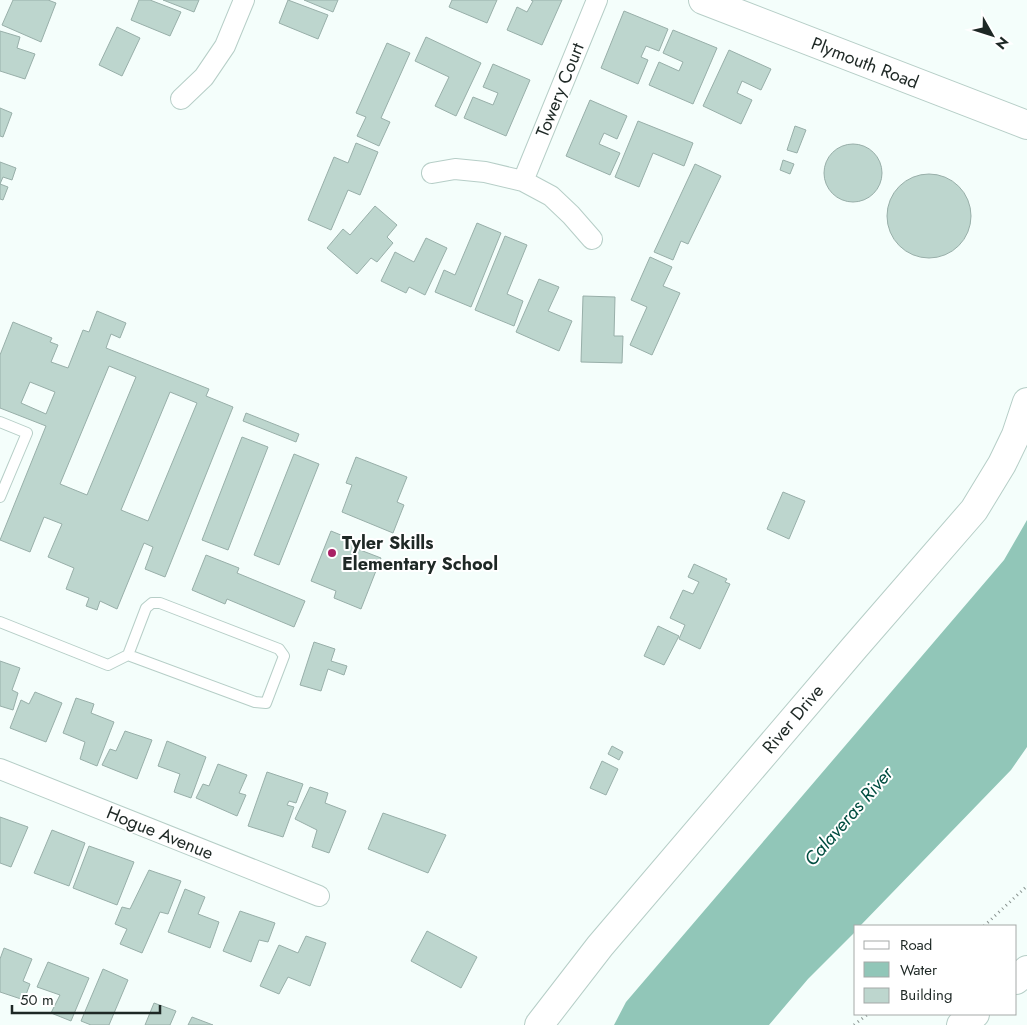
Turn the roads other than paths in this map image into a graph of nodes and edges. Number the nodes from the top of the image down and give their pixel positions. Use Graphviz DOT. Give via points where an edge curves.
graph roads {
  1 [pos="244,0"];
  2 [pos="597,0"];
  3 [pos="703,0"];
  4 [pos="181,99"];
  5 [pos="1027,125"];
  6 [pos="432,173"];
  7 [pos="523,181"];
  8 [pos="592,239"];
  9 [pos="1027,402"];
  10 [pos="0,422"];
  11 [pos="0,497"];
  12 [pos="0,622"];
  13 [pos="128,654"];
  14 [pos="0,769"];
  15 [pos="319,896"];
  16 [pos="1027,970"];
  17 [pos="1017,979"];
  18 [pos="974,1015"];
  19 [pos="539,1025"];
  20 [pos="961,1025"];
  1 -- 4 [label="street" via="225,46 204,77"];
  2 -- 7 [label="street, Towery Court"];
  3 -- 5 [label="street, Plymouth Road"];
  6 -- 7 [label="street" via="455,169"];
  7 -- 8 [label="street" via="551,196"];
  9 -- 19 [label="street, River Drive" via="1002,464 974,510 619,923"];
  10 -- 11 [label="lane" via="27,433"];
  12 -- 13 [label="lane" via="108,665"];
  13 -- 13 [label="lane" via="146,608 152,603 160,603 279,650 284,656 266,703 254,702"];
  14 -- 15 [label="street, Hogue Avenue"];
  16 -- 17 [label="street"];
  18 -- 20 [label="street"];
}
